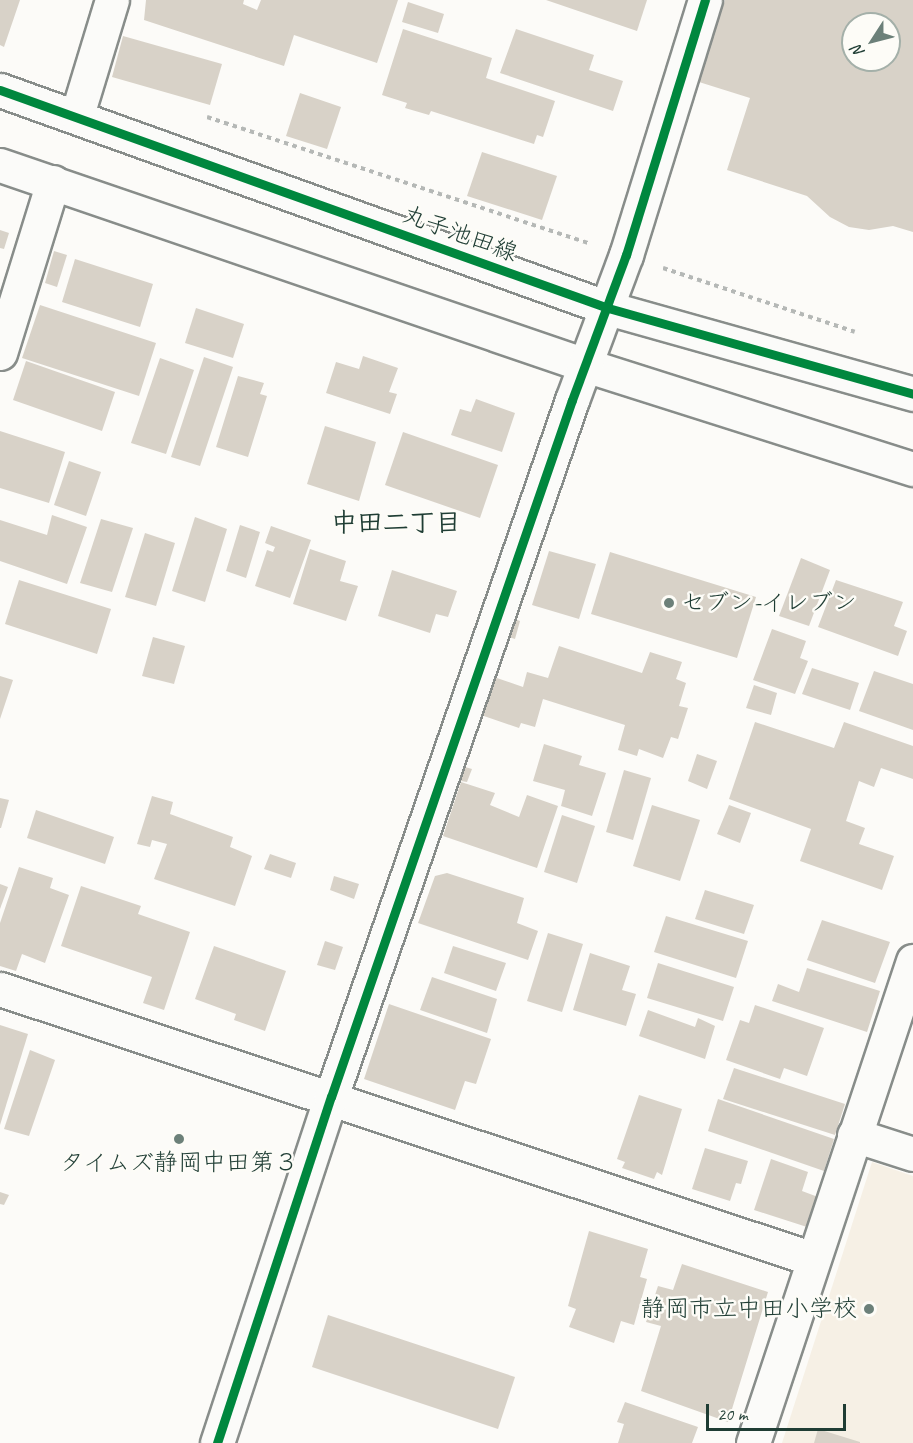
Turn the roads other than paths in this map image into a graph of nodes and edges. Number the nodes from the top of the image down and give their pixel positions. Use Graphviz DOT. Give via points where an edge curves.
graph roads {
  1 [pos="112,0"];
  2 [pos="705,0"];
  3 [pos="0,90"];
  4 [pos="77,115"];
  5 [pos="0,165"];
  6 [pos="54,182"];
  7 [pos="608,308"];
  8 [pos="0,353"];
  9 [pos="585,365"];
  10 [pos="913,394"];
  11 [pos="913,469"];
  12 [pos="913,961"];
  13 [pos="0,989"];
  14 [pos="331,1097"];
  15 [pos="854,1135"];
  16 [pos="913,1154"];
  17 [pos="813,1259"];
  18 [pos="216,1443"];
  19 [pos="753,1443"];
  1 -- 4 [label="street"];
  2 -- 7 [label="street"];
  3 -- 4 [label="street, 丸子池田線"];
  4 -- 7 [label="street, 丸子池田線"];
  5 -- 6 [label="street"];
  6 -- 8 [label="street"];
  6 -- 9 [label="street"];
  7 -- 9 [label="street"];
  7 -- 10 [label="street, 丸子池田線"];
  9 -- 11 [label="street"];
  9 -- 14 [label="street"];
  12 -- 15 [label="street"];
  13 -- 14 [label="street"];
  14 -- 17 [label="street"];
  14 -- 18 [label="street"];
  15 -- 16 [label="street"];
  15 -- 17 [label="street"];
  17 -- 19 [label="street"];
}
